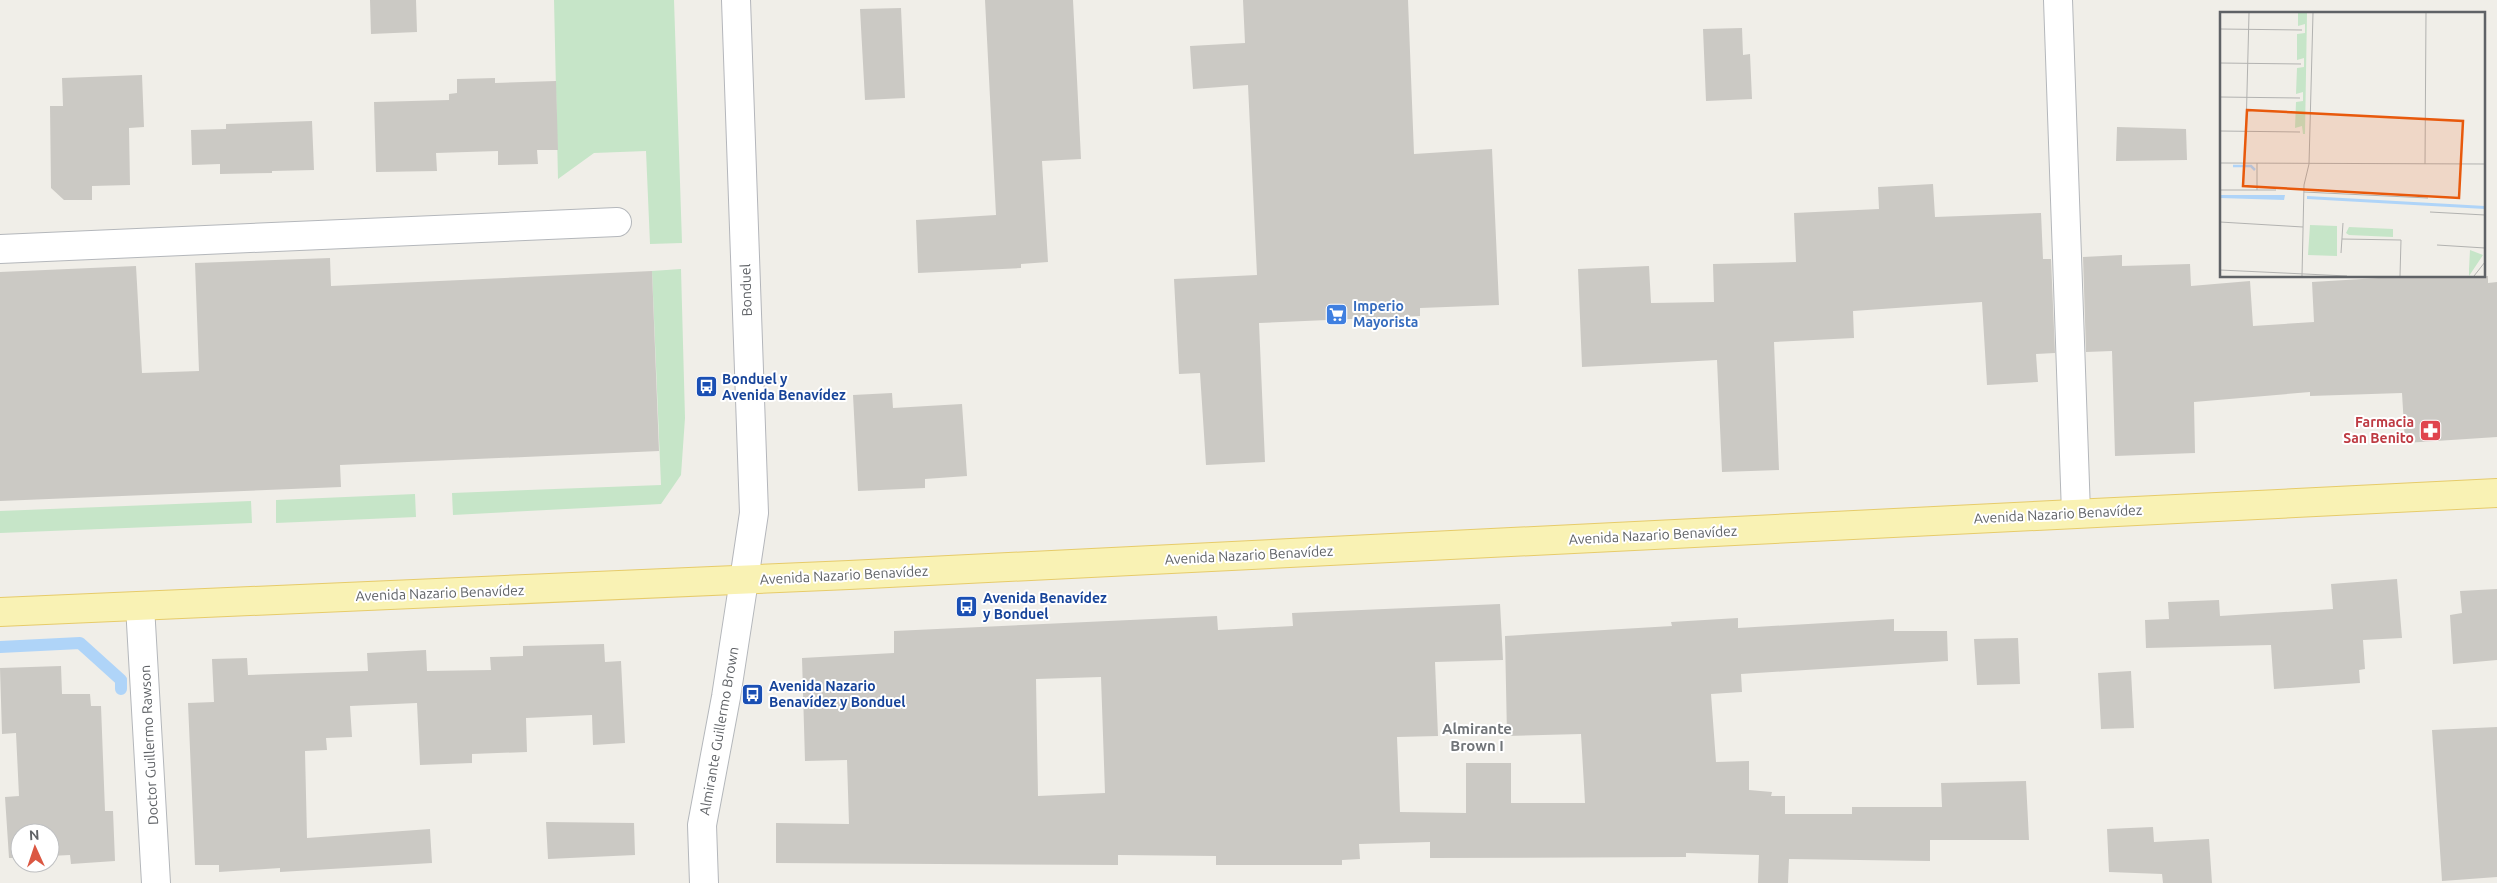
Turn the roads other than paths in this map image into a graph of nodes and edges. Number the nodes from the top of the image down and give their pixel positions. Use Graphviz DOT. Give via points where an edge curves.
graph roads {
  1 [pos="736,0"];
  2 [pos="2058,0"];
  3 [pos="617,222"];
  4 [pos="0,249"];
  5 [pos="2497,492"];
  6 [pos="2076,513"];
  7 [pos="744,580"];
  8 [pos="140,606"];
  9 [pos="0,612"];
  10 [pos="156,883"];
  11 [pos="704,883"];
  1 -- 7 [label="street, Bonduel" via="754,513"];
  2 -- 6 [label="street"];
  3 -- 4 [label="street"];
  5 -- 6 [label="main road, Avenida Nazario Benavídez"];
  6 -- 7 [label="main road, Avenida Nazario Benavídez"];
  7 -- 8 [label="main road, Avenida Nazario Benavídez"];
  7 -- 11 [label="street, Almirante Guillermo Brown" via="702,825"];
  8 -- 9 [label="main road, Avenida Nazario Benavídez"];
  8 -- 10 [label="street, Doctor Guillermo Rawson"];
}
